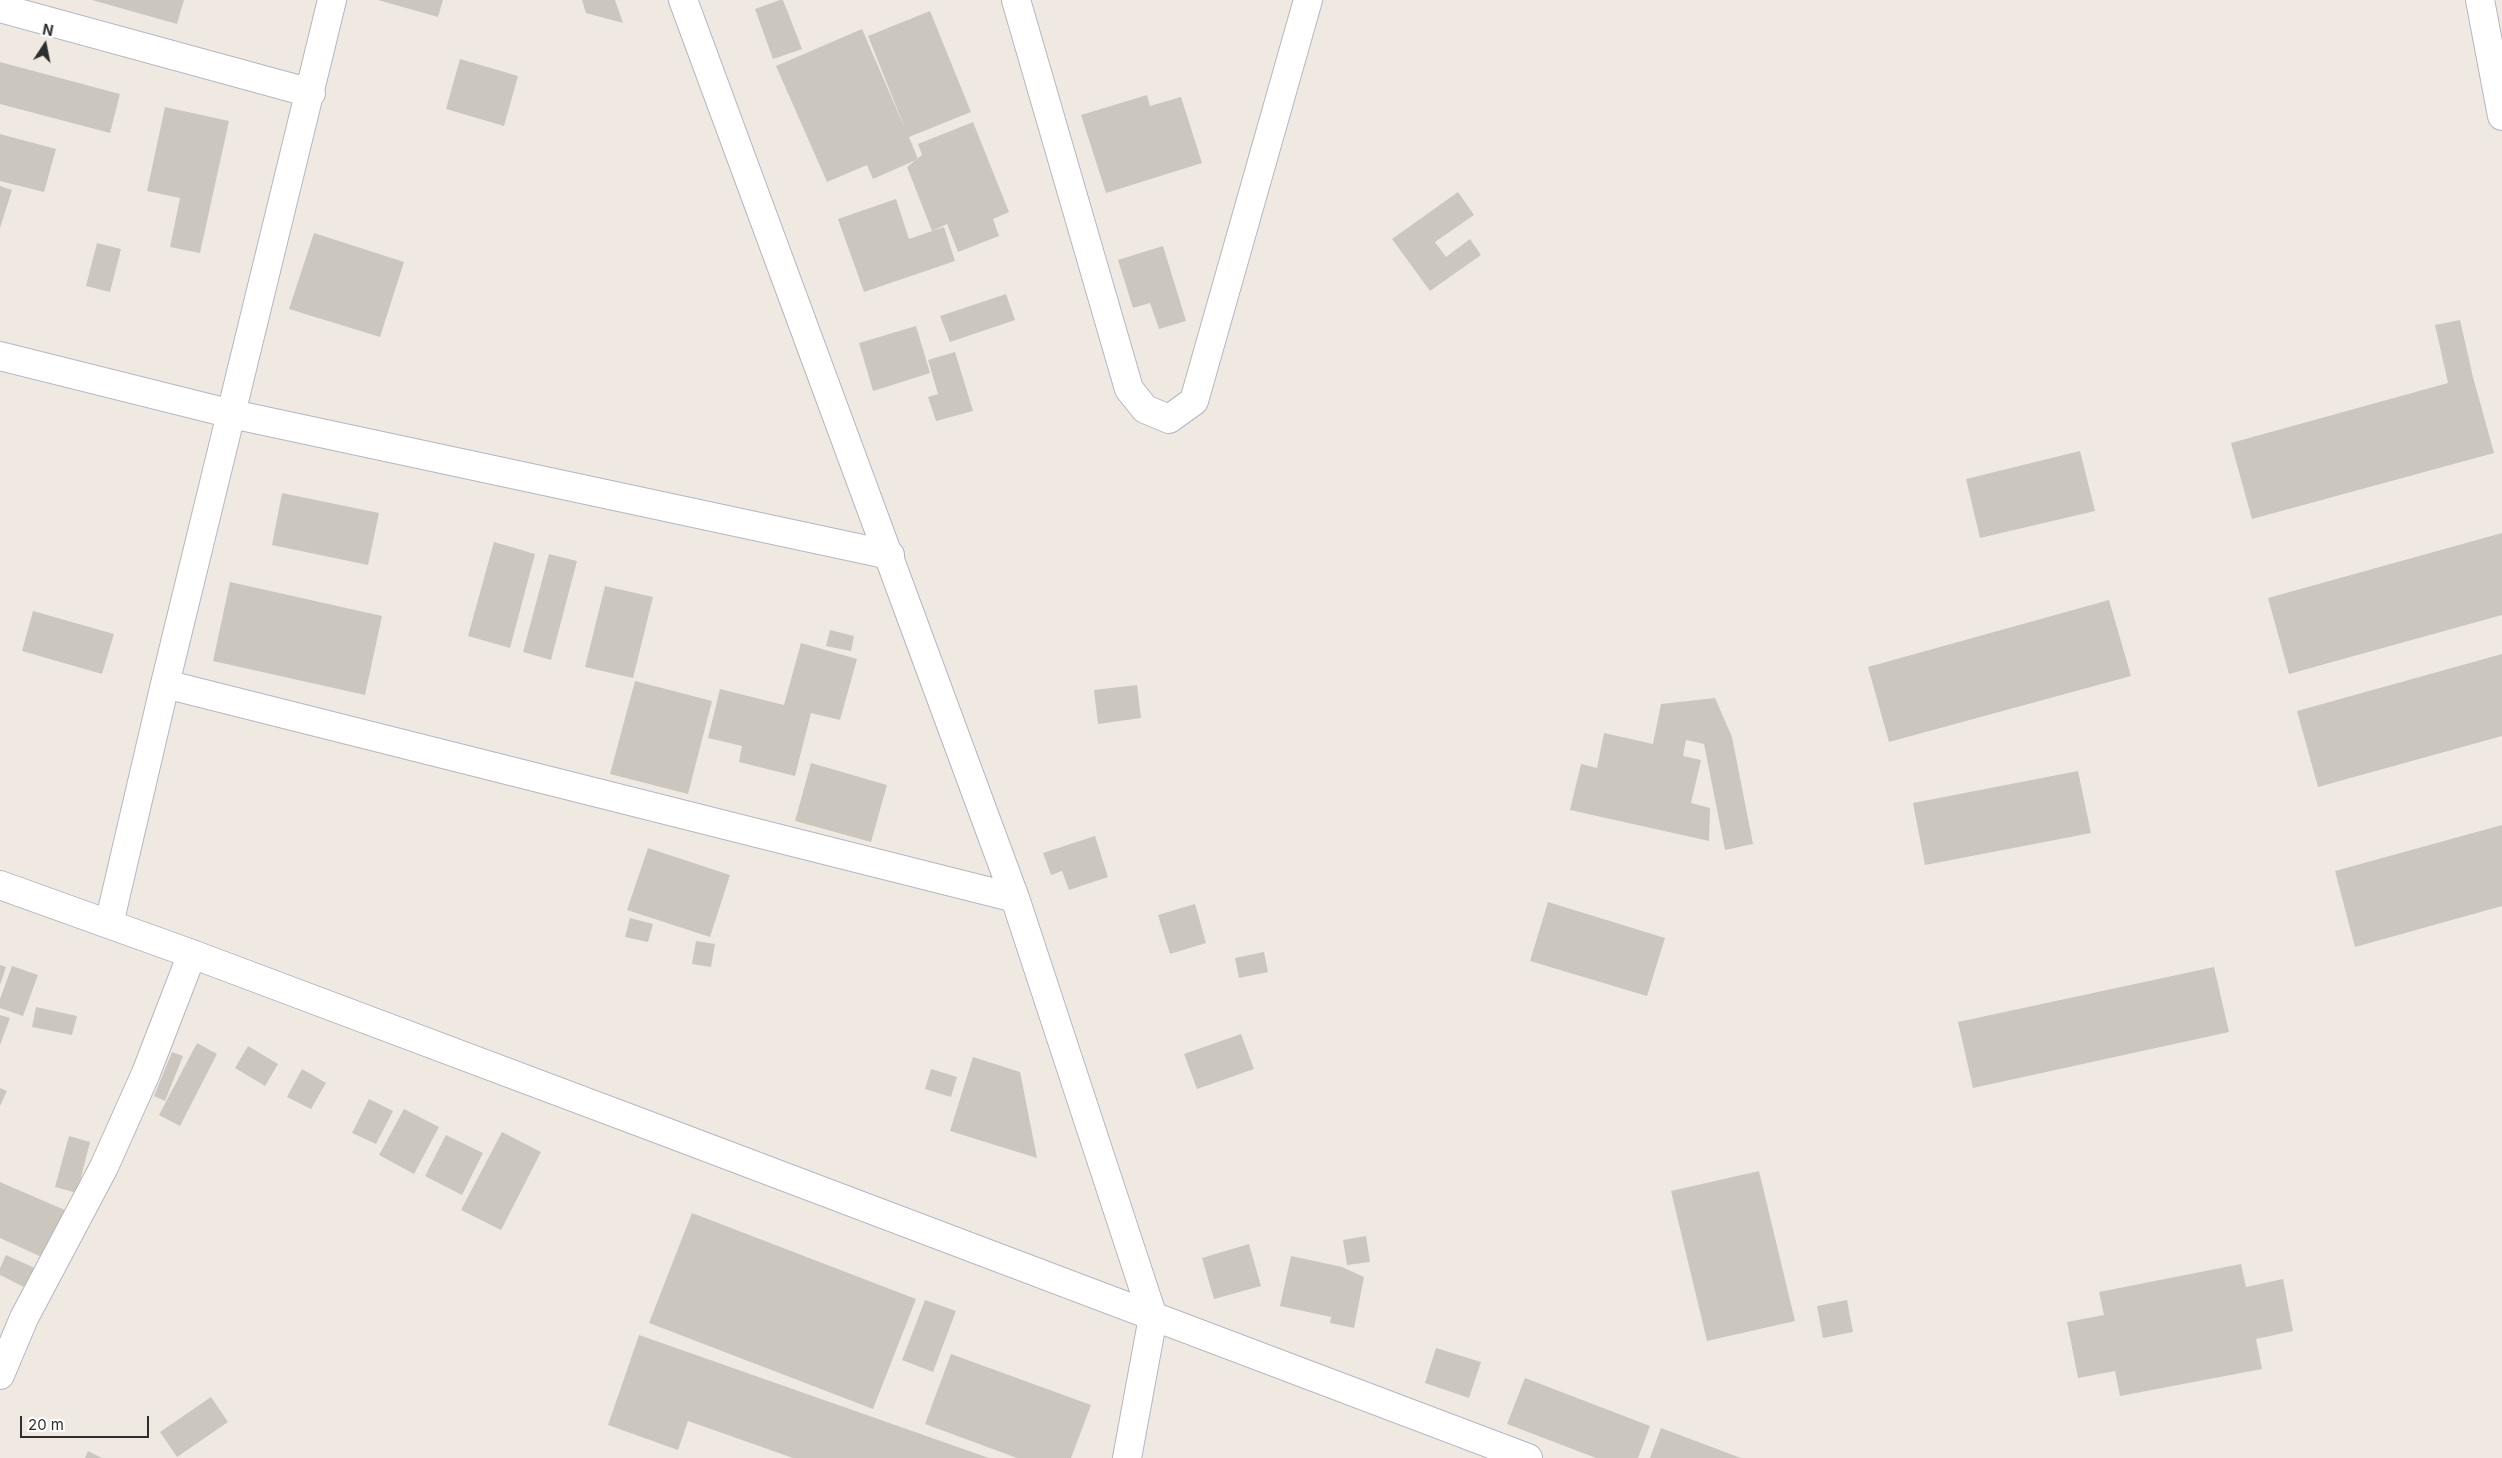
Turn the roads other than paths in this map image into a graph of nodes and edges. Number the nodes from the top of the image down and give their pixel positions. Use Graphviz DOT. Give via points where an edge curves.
graph roads {
  1 [pos="332,0"];
  2 [pos="684,0"];
  3 [pos="1016,0"];
  4 [pos="1308,0"];
  5 [pos="2480,0"];
  6 [pos="0,8"];
  7 [pos="311,93"];
  8 [pos="2502,116"];
  9 [pos="0,356"];
  10 [pos="232,414"];
  11 [pos="890,556"];
  12 [pos="164,684"];
  13 [pos="0,885"];
  14 [pos="1016,898"];
  15 [pos="109,924"];
  16 [pos="192,954"];
  17 [pos="1153,1316"];
  18 [pos="0,1375"];
  19 [pos="1127,1458"];
  20 [pos="1528,1458"];
  1 -- 7 [label="street"];
  2 -- 11 [label="street"];
  3 -- 4 [label="street" via="1129,389 1146,409 1169,419 1194,401"];
  5 -- 8 [label="street"];
  6 -- 7 [label="street"];
  7 -- 10 [label="street"];
  9 -- 10 [label="street"];
  10 -- 11 [label="street"];
  10 -- 12 [label="street"];
  11 -- 14 [label="street"];
  12 -- 14 [label="street"];
  12 -- 15 [label="street"];
  13 -- 15 [label="street"];
  14 -- 17 [label="street"];
  15 -- 16 [label="street"];
  16 -- 17 [label="street"];
  16 -- 18 [label="street" via="146,1073 104,1167 24,1318"];
  17 -- 19 [label="street"];
  17 -- 20 [label="street"];
}
